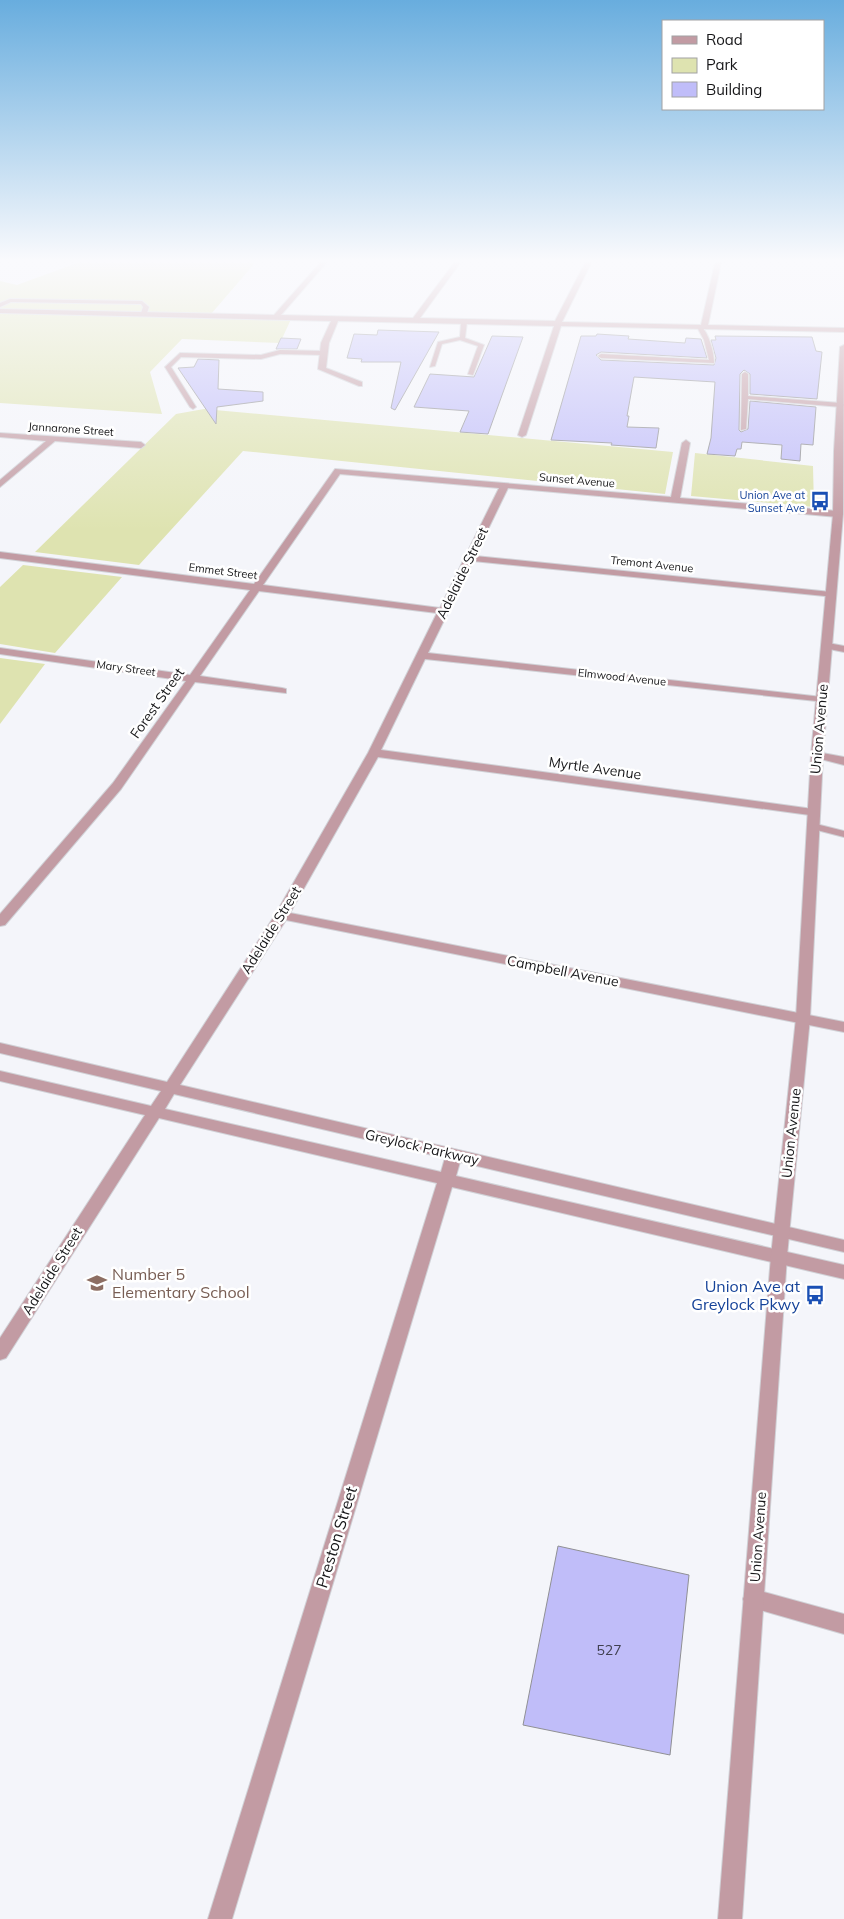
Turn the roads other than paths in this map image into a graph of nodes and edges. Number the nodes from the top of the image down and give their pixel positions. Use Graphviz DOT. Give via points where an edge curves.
graph roads {
  1 [pos="278,353"];
  2 [pos="304,353"];
  3 [pos="324,353"];
  4 [pos="437,353"];
  5 [pos="478,353"];
  6 [pos="549,353"];
  7 [pos="710,353"];
  8 [pos="844,353"];
  9 [pos="601,356"];
  10 [pos="432,366"];
  11 [pos="844,368"];
  12 [pos="471,374"];
  13 [pos="745,374"];
  14 [pos="359,384"];
  15 [pos="745,397"];
  16 [pos="841,405"];
  17 [pos="193,406"];
  18 [pos="743,429"];
  19 [pos="0,435"];
  20 [pos="522,435"];
  21 [pos="54,438"];
  22 [pos="686,443"];
  23 [pos="141,445"];
  24 [pos="841,458"];
  25 [pos="0,484"];
  26 [pos="505,485"];
  27 [pos="323,490"];
  28 [pos="675,500"];
  29 [pos="838,514"];
  30 [pos="0,555"];
  31 [pos="839,555"];
  32 [pos="470,558"];
  33 [pos="254,588"];
  34 [pos="831,595"];
  35 [pos="443,611"];
  36 [pos="828,646"];
  37 [pos="844,649"];
  38 [pos="0,650"];
  39 [pos="422,655"];
  40 [pos="193,678"];
  41 [pos="282,691"];
  42 [pos="822,700"];
  43 [pos="374,753"];
  44 [pos="817,755"];
  45 [pos="844,761"];
  46 [pos="812,820"];
  47 [pos="844,834"];
  48 [pos="282,914"];
  49 [pos="0,922"];
  50 [pos="802,1018"];
  51 [pos="844,1027"];
  52 [pos="0,1048"];
  53 [pos="0,1076"];
  54 [pos="169,1088"];
  55 [pos="154,1112"];
  56 [pos="454,1155"];
  57 [pos="445,1180"];
  58 [pos="782,1231"];
  59 [pos="844,1246"];
  60 [pos="780,1256"];
  61 [pos="844,1272"];
  62 [pos="0,1353"];
  63 [pos="753,1599"];
  64 [pos="844,1624"];
  65 [pos="220,1919"];
  66 [pos="730,1919"];
  1 -- 17 [label="lane" via="261,357 180,355 168,367"];
  2 -- 3 [label="lane"];
  3 -- 14 [label="street" via="322,369"];
  4 -- 10 [label="lane"];
  5 -- 12 [label="lane"];
  6 -- 20 [label="street"];
  7 -- 9 [label="lane" via="712,362"];
  8 -- 11 [label="street, Union Avenue"];
  11 -- 16 [label="street, Union Avenue"];
  13 -- 15 [label="lane"];
  15 -- 16 [label="lane"];
  15 -- 18 [label="lane"];
  16 -- 24 [label="street, Union Avenue"];
  19 -- 21 [label="street, Jannarone Street"];
  21 -- 23 [label="street, Jannarone Street"];
  21 -- 25 [label="street"];
  22 -- 28 [label="street"];
  24 -- 29 [label="street, Union Avenue"];
  26 -- 27 [label="street, Sunset Avenue" via="349,470 338,471"];
  26 -- 28 [label="street, Sunset Avenue"];
  26 -- 32 [label="street, Adelaide Street"];
  27 -- 33 [label="street, Forest Street"];
  28 -- 29 [label="street, Sunset Avenue"];
  29 -- 31 [label="street, Union Avenue"];
  30 -- 33 [label="street, Emmet Street"];
  31 -- 34 [label="street, Union Avenue"];
  32 -- 34 [label="street, Tremont Avenue"];
  32 -- 35 [label="street, Adelaide Street"];
  33 -- 35 [label="street, Emmet Street"];
  33 -- 40 [label="street, Forest Street"];
  34 -- 36 [label="street, Union Avenue"];
  35 -- 39 [label="street, Adelaide Street"];
  36 -- 37 [label="street"];
  36 -- 42 [label="street, Union Avenue"];
  38 -- 40 [label="street, Mary Street"];
  39 -- 42 [label="street, Elmwood Avenue"];
  39 -- 43 [label="street, Adelaide Street"];
  40 -- 41 [label="street, Mary Street"];
  40 -- 49 [label="street, Forest Street" via="117,786"];
  42 -- 44 [label="street, Union Avenue"];
  43 -- 46 [label="street, Myrtle Avenue"];
  43 -- 48 [label="street, Adelaide Street"];
  44 -- 45 [label="street"];
  44 -- 46 [label="street, Union Avenue"];
  46 -- 47 [label="lane"];
  46 -- 50 [label="street, Union Avenue"];
  48 -- 50 [label="street, Campbell Avenue"];
  48 -- 54 [label="street, Adelaide Street"];
  50 -- 51 [label="street, Campbell Avenue"];
  50 -- 58 [label="street, Union Avenue"];
  52 -- 54 [label="street, Greylock Parkway"];
  53 -- 55 [label="street, Greylock Parkway"];
  54 -- 55 [label="street, Adelaide Street"];
  54 -- 56 [label="street, Greylock Parkway"];
  55 -- 57 [label="street, Greylock Parkway"];
  55 -- 62 [label="street, Adelaide Street"];
  56 -- 57 [label="street, Preston Street"];
  56 -- 58 [label="street, Greylock Parkway"];
  57 -- 60 [label="street, Greylock Parkway"];
  57 -- 65 [label="street, Preston Street"];
  58 -- 59 [label="street, Greylock Parkway"];
  58 -- 60 [label="street, Union Avenue"];
  60 -- 61 [label="street, Greylock Parkway"];
  60 -- 63 [label="street, Union Avenue"];
  63 -- 64 [label="street"];
  63 -- 66 [label="street, Union Avenue"];
}
